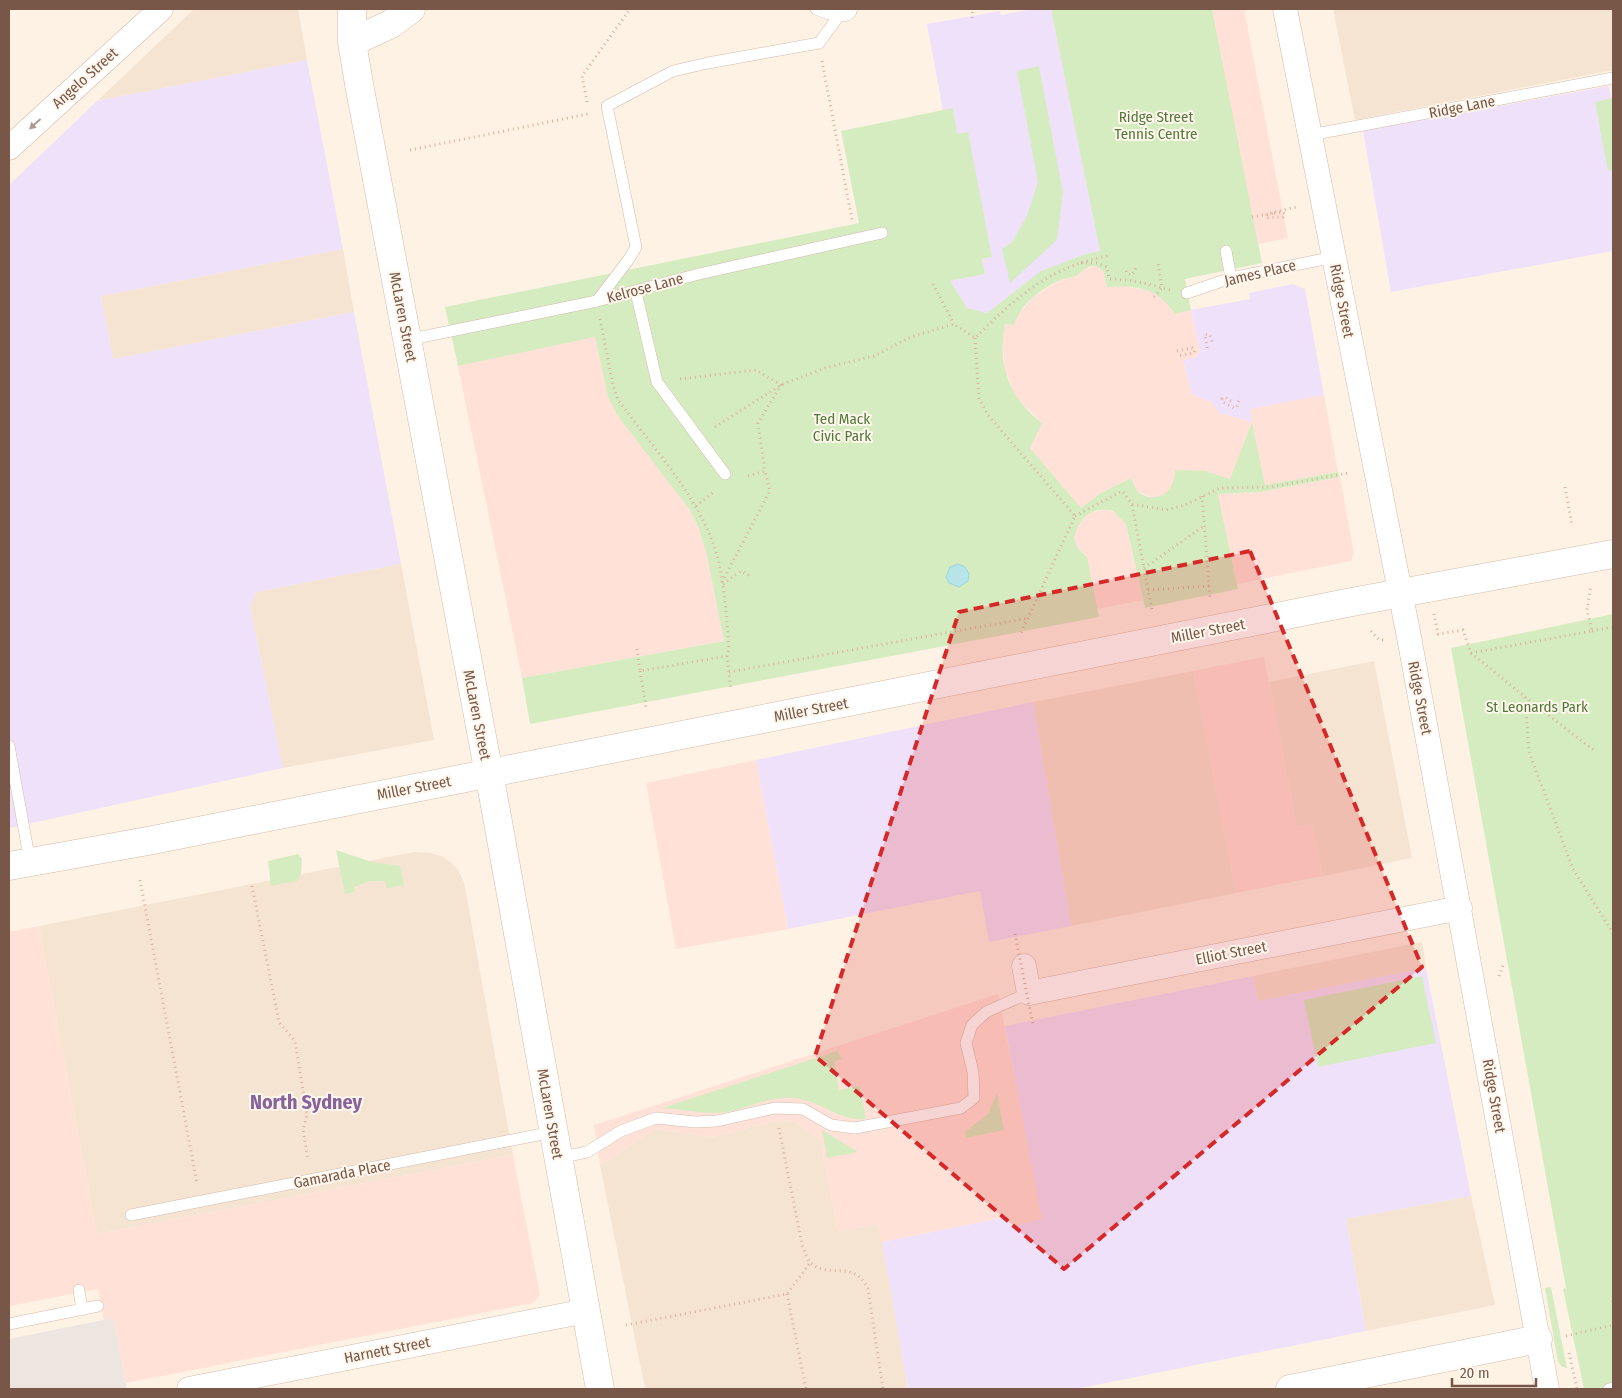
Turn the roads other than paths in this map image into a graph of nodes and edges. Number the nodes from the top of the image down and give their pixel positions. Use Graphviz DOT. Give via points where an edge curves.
graph roads {
  1 [pos="161,9"];
  2 [pos="336,9"];
  3 [pos="352,9"];
  4 [pos="411,9"];
  5 [pos="816,9"];
  6 [pos="1286,9"];
  7 [pos="843,10"];
  8 [pos="352,42"];
  9 [pos="1613,78"];
  10 [pos="1310,135"];
  11 [pos="9,148"];
  12 [pos="882,233"];
  13 [pos="1226,251"];
  14 [pos="1334,257"];
  15 [pos="1231,278"];
  16 [pos="636,292"];
  17 [pos="1187,293"];
  18 [pos="597,301"];
  19 [pos="407,340"];
  20 [pos="726,474"];
  21 [pos="1613,554"];
  22 [pos="1400,593"];
  23 [pos="9,746"];
  24 [pos="488,772"];
  25 [pos="19,864"];
  26 [pos="1460,908"];
  27 [pos="1024,966"];
  28 [pos="1029,993"];
  29 [pos="556,1145"];
  30 [pos="131,1215"];
  31 [pos="79,1290"];
  32 [pos="98,1306"];
  33 [pos="82,1310"];
  34 [pos="586,1311"];
  35 [pos="9,1324"];
  36 [pos="1538,1339"];
  37 [pos="1613,1388"];
  38 [pos="189,1389"];
  39 [pos="600,1389"];
  40 [pos="1290,1389"];
  41 [pos="1547,1389"];
  42 [pos="1609,1389"];
  1 -- 11 [label="street, Angelo Street, one-way"];
  2 -- 8 [label="street, McLaren Street"];
  3 -- 8 [label="street, McLaren Street"];
  4 -- 8 [label="street" via="391,24"];
  5 -- 7 [label="lane" via="829,14"];
  6 -- 10 [label="street, Ridge Street"];
  7 -- 18 [label="lane" via="819,43 673,71 607,106 636,246"];
  8 -- 19 [label="street, McLaren Street"];
  9 -- 10 [label="lane, Ridge Lane"];
  10 -- 14 [label="street, Ridge Street"];
  12 -- 16 [label="lane, Kelrose Lane" via="708,272"];
  13 -- 15 [label="lane"];
  14 -- 15 [label="lane, James Place"];
  14 -- 22 [label="street, Ridge Street"];
  15 -- 17 [label="lane, James Place"];
  16 -- 18 [label="lane, Kelrose Lane"];
  16 -- 20 [label="lane" via="657,382"];
  18 -- 19 [label="lane, Kelrose Lane"];
  19 -- 24 [label="street, McLaren Street"];
  21 -- 22 [label="street, Miller Street"];
  22 -- 24 [label="street, Miller Street"];
  22 -- 26 [label="street, Ridge Street"];
  23 -- 25 [label="lane"];
  24 -- 25 [label="street, Miller Street"];
  24 -- 29 [label="street, McLaren Street"];
  26 -- 28 [label="street, Elliot Street"];
  26 -- 36 [label="street, Ridge Street"];
  27 -- 28 [label="street"];
  28 -- 29 [label="lane, Gamarada Place" via="986,1012 972,1025 966,1043 973,1072 974,1098 961,1108 855,1128 831,1125 803,1108 775,1108 717,1121 656,1118 621,1131 587,1152"];
  29 -- 30 [label="lane, Gamarada Place"];
  29 -- 34 [label="street, McLaren Street"];
  31 -- 33 [label="lane"];
  32 -- 33 [label="lane"];
  33 -- 35 [label="lane"];
  34 -- 38 [label="street, Harnett Street"];
  34 -- 39 [label="street, McLaren Street"];
  36 -- 40 [label="street"];
  36 -- 41 [label="street, Ridge Street"];
  37 -- 42 [label="lane"];
}
